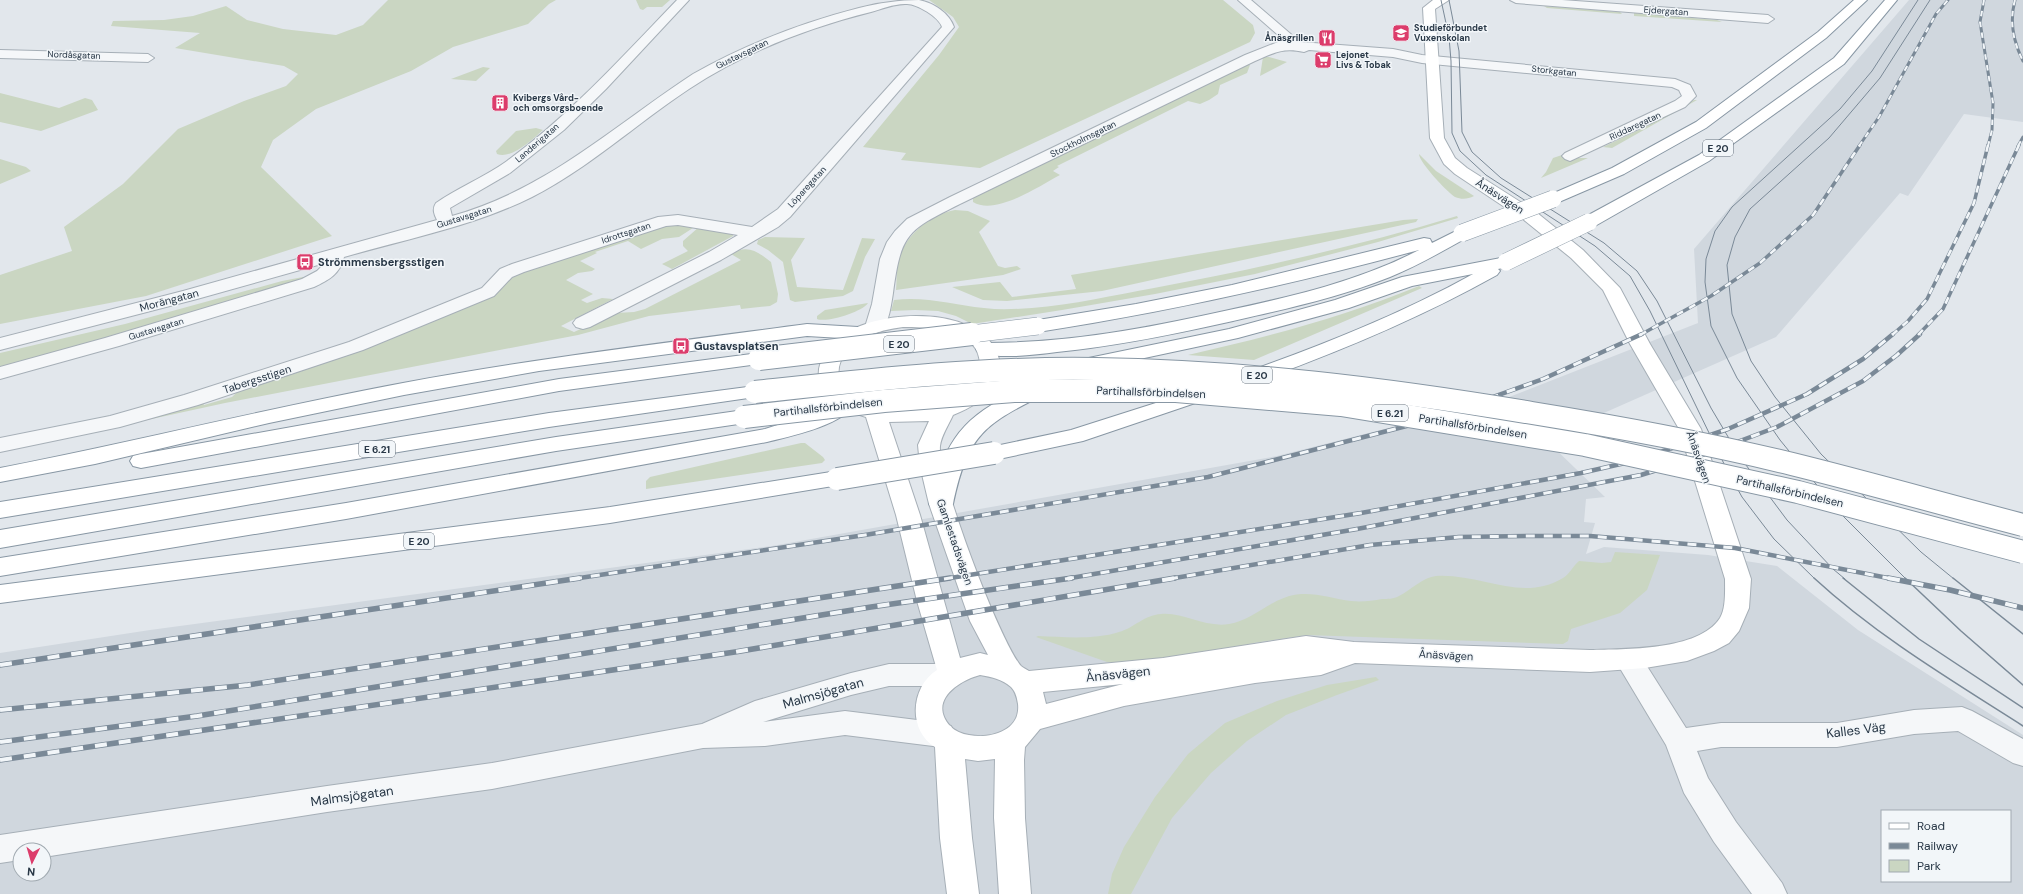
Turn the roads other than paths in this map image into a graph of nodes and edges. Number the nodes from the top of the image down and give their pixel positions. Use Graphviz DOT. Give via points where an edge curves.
graph roads {
  1 [pos="683,0"];
  2 [pos="908,0"];
  3 [pos="1244,0"];
  4 [pos="1516,0"];
  5 [pos="1861,0"];
  6 [pos="1891,0"];
  7 [pos="1436,1"];
  8 [pos="1768,19"];
  9 [pos="1297,45"];
  10 [pos="0,54"];
  11 [pos="148,58"];
  12 [pos="1427,59"];
  13 [pos="1685,88"];
  14 [pos="1570,156"];
  15 [pos="447,222"];
  16 [pos="755,233"];
  17 [pos="1462,233"];
  18 [pos="336,253"];
  19 [pos="1506,262"];
  20 [pos="502,278"];
  21 [pos="583,323"];
  22 [pos="867,330"];
  23 [pos="0,344"];
  24 [pos="986,349"];
  25 [pos="1106,359"];
  26 [pos="0,373"];
  27 [pos="972,397"];
  28 [pos="848,402"];
  29 [pos="945,410"];
  30 [pos="876,414"];
  31 [pos="0,445"];
  32 [pos="0,475"];
  33 [pos="0,490"];
  34 [pos="941,504"];
  35 [pos="0,510"];
  36 [pos="2023,525"];
  37 [pos="0,539"];
  38 [pos="2023,552"];
  39 [pos="0,567"];
  40 [pos="0,594"];
  41 [pos="1354,652"];
  42 [pos="1628,660"];
  43 [pos="949,673"];
  44 [pos="1017,676"];
  45 [pos="1030,720"];
  46 [pos="703,736"];
  47 [pos="945,738"];
  48 [pos="1679,741"];
  49 [pos="1010,742"];
  50 [pos="2023,754"];
  51 [pos="0,849"];
  52 [pos="963,894"];
  53 [pos="1015,894"];
  54 [pos="1771,894"];
  1 -- 15 [label="street, Landerigatan" via="620,68 538,144 511,165 442,206 442,214"];
  2 -- 15 [label="street, Gustavsgatan" via="806,27 741,52 697,77 584,159 541,185 495,207"];
  2 -- 16 [label="street, Löparegatan" via="943,18 948,27 784,213"];
  3 -- 9 [label="street"];
  4 -- 8 [label="street, Ejdergatan"];
  5 -- 17 [label="main road, E 20, bridge" via="1822,36 1701,125 1618,171 1553,199"];
  6 -- 19 [label="main road, E 20, bridge" via="1839,61 1704,158 1589,222"];
  7 -- 12 [label="main road, Ånäsvägen" via="1429,8"];
  9 -- 12 [label="street, Storkgatan" via="1333,53 1393,59"];
  9 -- 22 [label="street, Stockholmsgatan" via="1282,45 1250,58 924,217 907,228 894,245 888,263 883,298"];
  10 -- 11 [label="street, Nordåsgatan"];
  12 -- 13 [label="street, Storkgatan" via="1675,83"];
  12 -- 42 [label="main road, Ånäsvägen" via="1437,138 1449,160 1461,171 1530,216 1577,254 1612,288 1692,436 1738,579 1737,605 1730,625 1713,641 1673,654"];
  13 -- 14 [label="street, Riddaregatan" via="1689,96 1680,104"];
  15 -- 18 [label="street, Gustavsgatan"];
  16 -- 20 [label="street, Idrottsgatan" via="678,220 664,221 518,268 506,273"];
  16 -- 21 [label="street, Löparegatan"];
  17 -- 24 [label="main road" via="1383,273 1306,298 1178,328 1106,341 1053,348"];
  17 -- 33 [label="main road, E 20, bridge" via="1333,268 1125,313 1038,326 559,384 165,456"];
  18 -- 23 [label="street, Morängatan" via="190,295"];
  18 -- 26 [label="street, Gustavsgatan" via="331,270 308,282 112,342"];
  19 -- 25 [label="main road" via="1408,281 1342,304 1231,334"];
  19 -- 40 [label="main road, E 20, bridge" via="1408,314 1298,361 1075,436 994,453 610,515"];
  20 -- 31 [label="street, Tabergsstigen" via="488,292 356,346 112,422"];
  22 -- 24 [label="main road" via="904,321 935,322 970,334"];
  22 -- 28 [label="main road" via="844,342 834,353 828,368 830,383 835,392"];
  22 -- 32 [label="main road" via="807,330 539,365 269,416 95,457"];
  24 -- 27 [label="main road" via="990,356 991,370 986,381"];
  25 -- 27 [label="main road"];
  25 -- 34 [label="main road" via="995,412 977,425 947,476"];
  27 -- 29 [label="main road"];
  28 -- 30 [label="main road"];
  28 -- 39 [label="main road" via="820,419 767,435 346,511"];
  29 -- 30 [label="main road" via="910,416"];
  29 -- 34 [label="main road, Gamlestadsvägen" via="929,445"];
  30 -- 43 [label="main road" via="908,515"];
  34 -- 44 [label="main road, Gamlestadsvägen" via="983,621"];
  35 -- 36 [label="main road, Partihallsförbindelsen / E 6.21, bridge" via="549,420 755,392 881,378 1006,370 1094,368 1284,378 1412,394 1622,428 1791,464"];
  37 -- 38 [label="main road, Partihallsförbindelsen / E 6.21, bridge" via="556,444 744,417 884,401 1014,391 1176,391 1341,405 1585,445 1798,492"];
  41 -- 42 [label="main road, Ånäsvägen"];
  41 -- 44 [label="main road, Ånäsvägen" via="1306,646 1163,669 1057,680"];
  41 -- 45 [label="main road, Ånäsvägen" via="1321,664 1255,672 1124,695"];
  42 -- 48 [label="street"];
  43 -- 44 [label="main road" via="965,666 980,664 996,666"];
  43 -- 46 [label="street, Malmsjögatan" via="889,675 851,684 755,713"];
  43 -- 47 [label="main road" via="933,690 929,704 932,724"];
  44 -- 45 [label="main road, Gamlestadsvägen" via="1032,700"];
  45 -- 49 [label="main road" via="1023,732"];
  46 -- 47 [label="street, Malmsjögatan" via="765,734 845,723"];
  46 -- 51 [label="street, Malmsjögatan" via="492,776"];
  47 -- 49 [label="main road" via="963,747 979,750"];
  47 -- 52 [label="main road"];
  48 -- 50 [label="street, Kalles Väg" via="1722,735 1837,735 1914,722 1962,719"];
  48 -- 54 [label="street" via="1695,784 1725,832"];
  49 -- 53 [label="main road" via="1008,778"];
}
